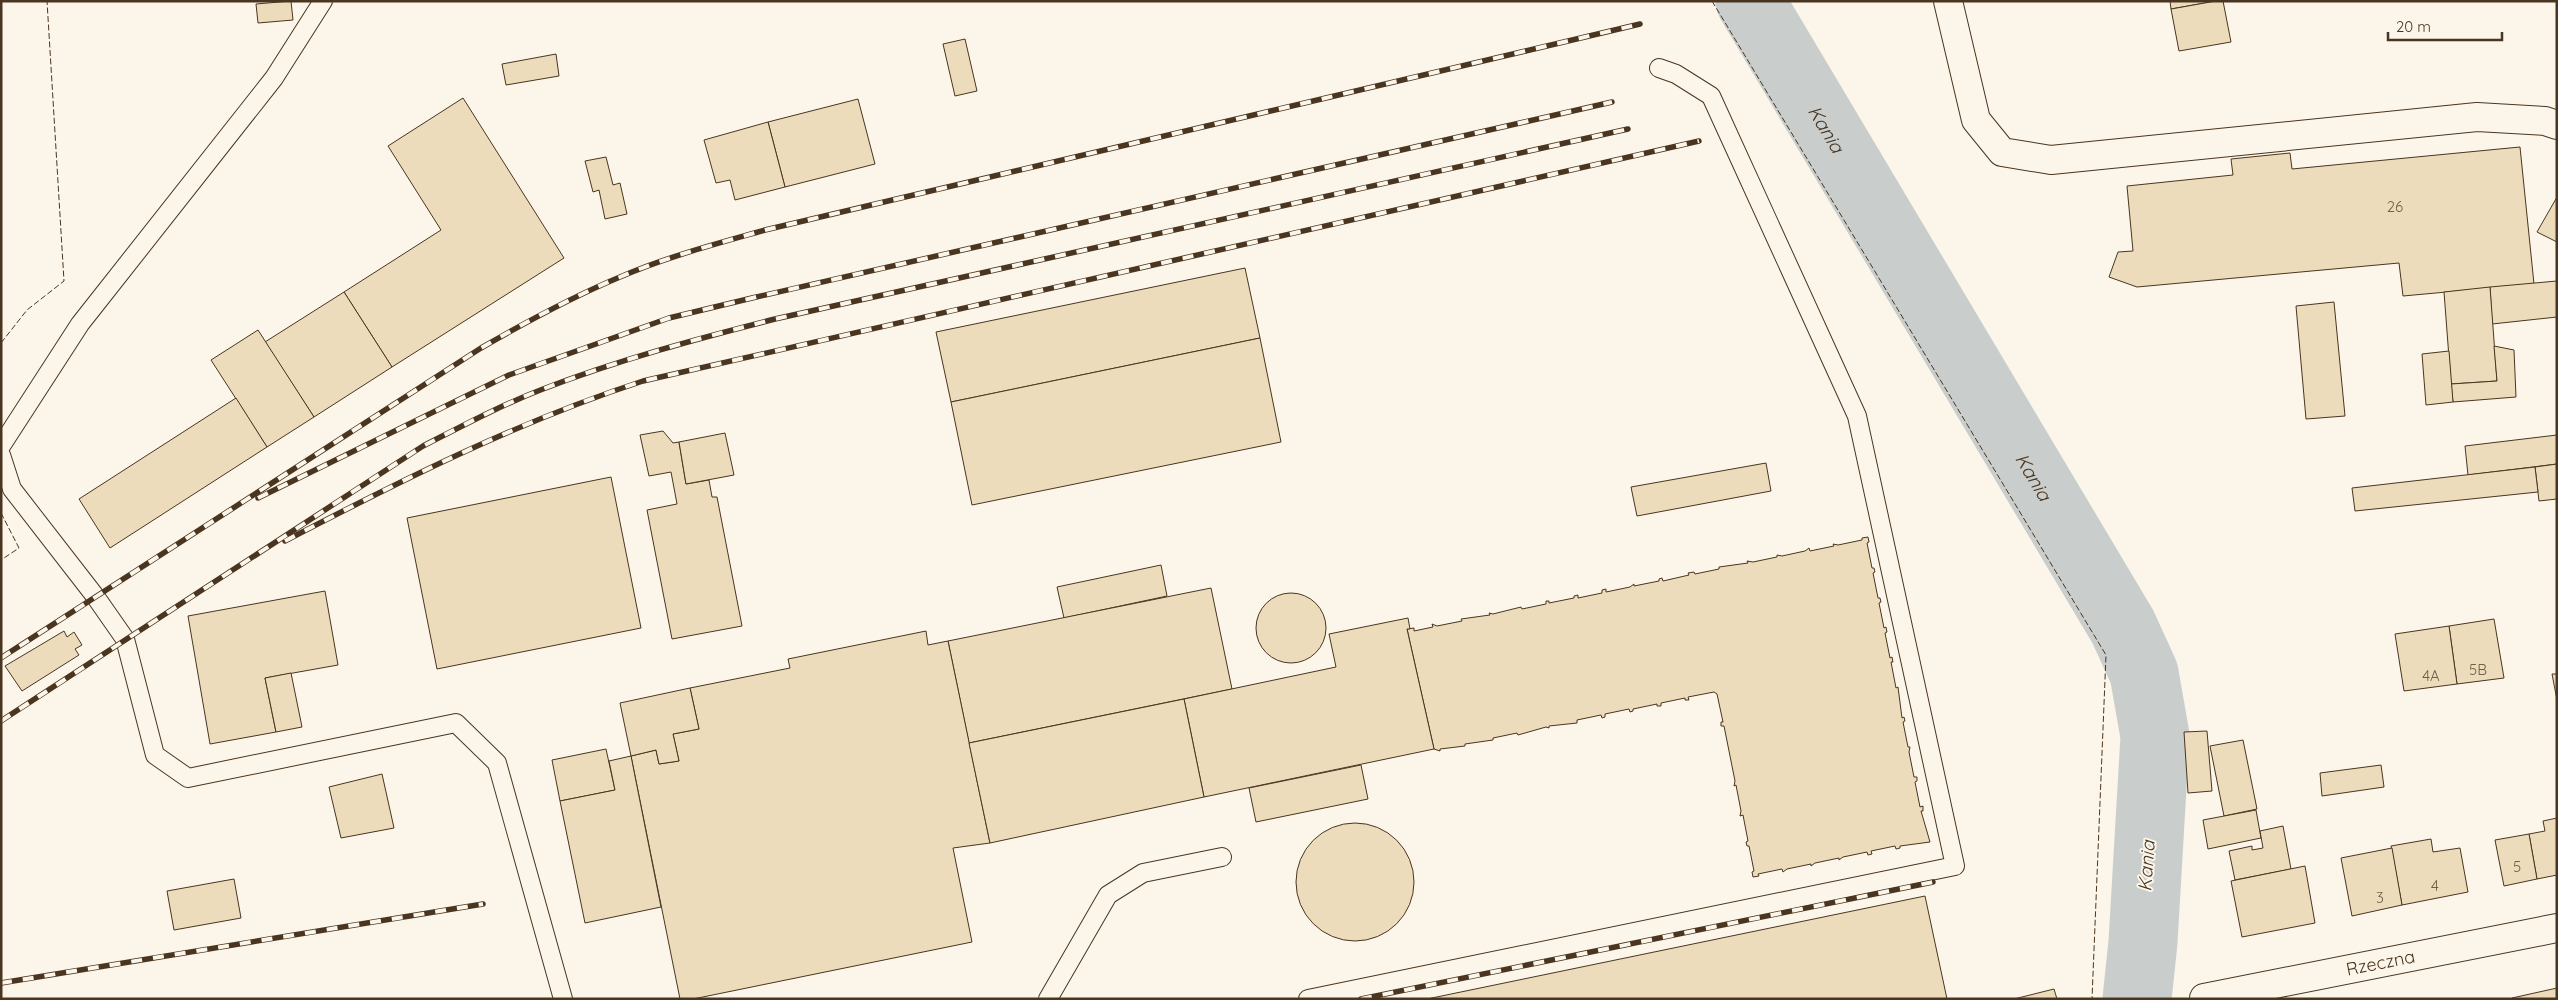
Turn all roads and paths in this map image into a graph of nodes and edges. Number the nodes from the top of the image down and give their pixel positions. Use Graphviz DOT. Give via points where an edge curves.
graph roads {
  1 [pos="323,1"];
  2 [pos="1948,1"];
  3 [pos="1659,68"];
  4 [pos="2557,125"];
  5 [pos="1,446"];
  6 [pos="1,455"];
  7 [pos="1222,856"];
  8 [pos="2557,928"];
  9 [pos="2204,998"];
  10 [pos="563,999"];
  11 [pos="1048,999"];
  12 [pos="1308,999"];
  1 -- 5 [label="lane" via="274,78 80,324"];
  2 -- 4 [label="street" via="1976,120 2002,152 2050,160 2477,117 2545,121"];
  3 -- 12 [label="lane" via="1676,74 1711,96 1856,416 1956,866"];
  6 -- 10 [label="lane" via="12,488 125,639 155,755 188,778 456,723 497,763"];
  7 -- 11 [label="lane" via="1144,873 1108,895"];
  8 -- 9 [label="street, Rzeczna"];
}
